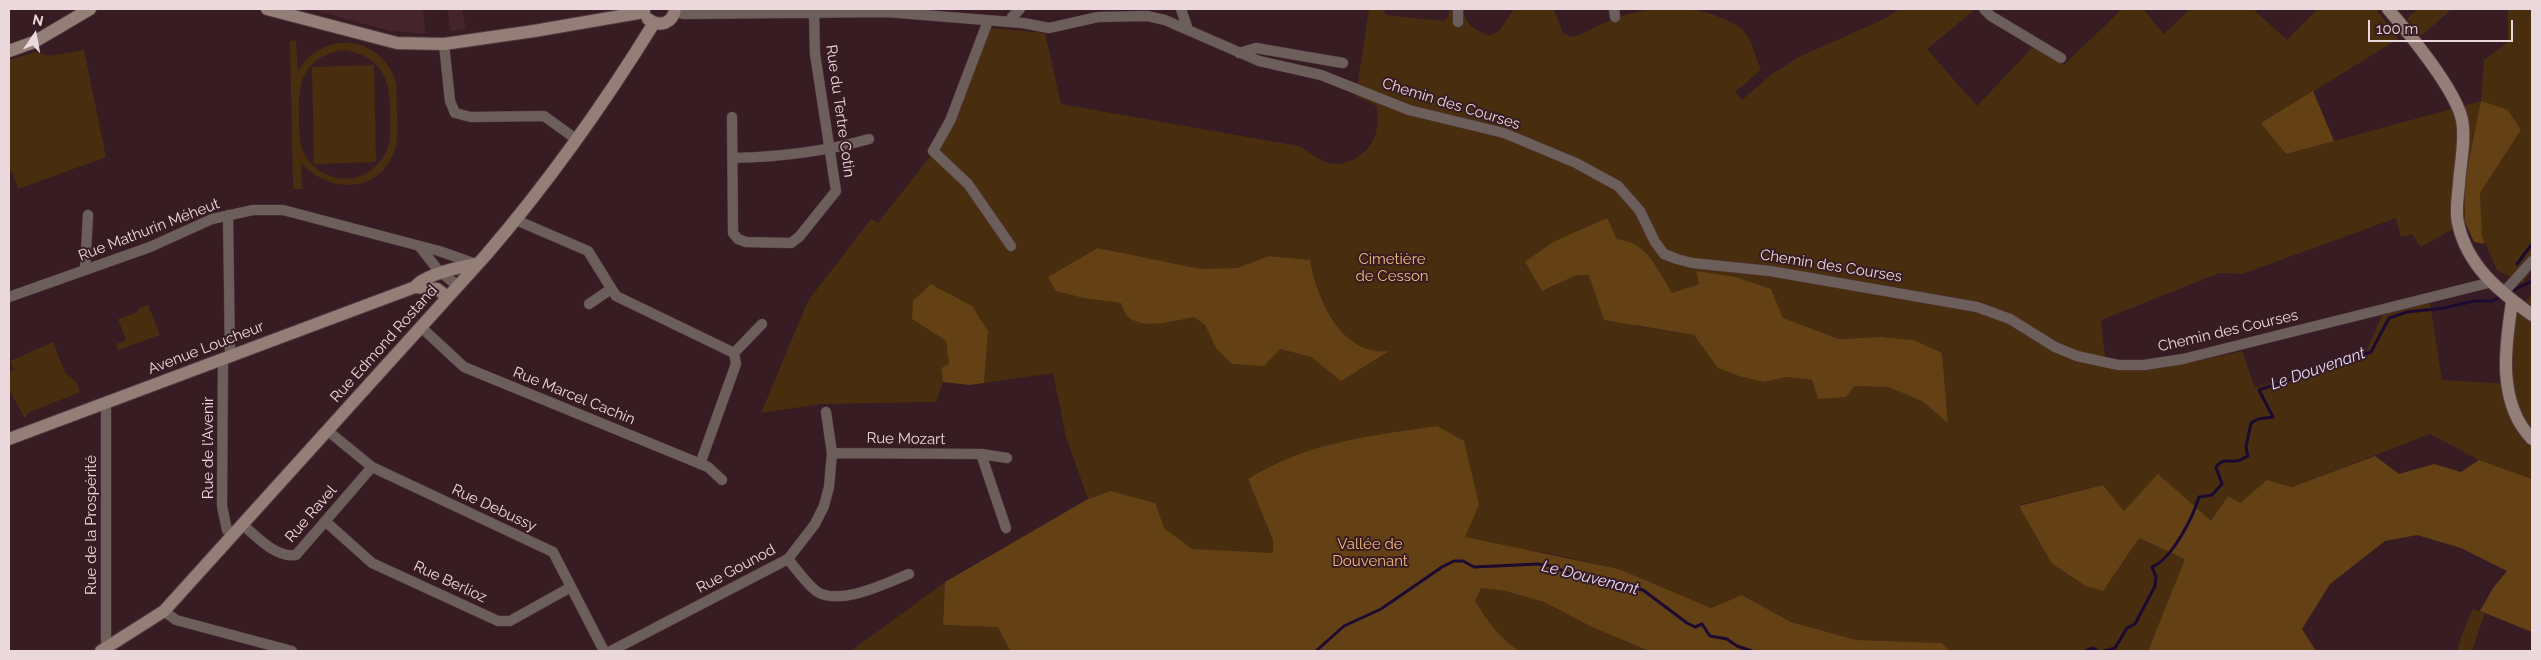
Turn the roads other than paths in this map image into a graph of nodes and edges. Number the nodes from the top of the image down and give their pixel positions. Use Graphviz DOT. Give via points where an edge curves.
graph roads {
  1 [pos="90,9"];
  2 [pos="267,9"];
  3 [pos="1162,9"];
  4 [pos="1181,9"];
  5 [pos="1458,9"];
  6 [pos="1984,9"];
  7 [pos="2388,9"];
  8 [pos="644,10"];
  9 [pos="675,10"];
  10 [pos="886,11"];
  11 [pos="814,12"];
  12 [pos="1014,13"];
  13 [pos="1164,20"];
  14 [pos="988,21"];
  15 [pos="1458,22"];
  16 [pos="654,24"];
  17 [pos="1188,30"];
  18 [pos="444,44"];
  19 [pos="9,51"];
  20 [pos="1239,53"];
  21 [pos="2061,58"];
  22 [pos="1343,63"];
  23 [pos="732,117"];
  24 [pos="576,139"];
  25 [pos="870,139"];
  26 [pos="830,149"];
  27 [pos="732,158"];
  28 [pos="88,215"];
  29 [pos="228,216"];
  30 [pos="516,220"];
  31 [pos="1011,246"];
  32 [pos="420,247"];
  33 [pos="2532,261"];
  34 [pos="477,264"];
  35 [pos="85,270"];
  36 [pos="442,273"];
  37 [pos="2492,282"];
  38 [pos="415,286"];
  39 [pos="458,286"];
  40 [pos="611,289"];
  41 [pos="9,297"];
  42 [pos="448,297"];
  43 [pos="2508,297"];
  44 [pos="588,304"];
  45 [pos="2532,315"];
  46 [pos="762,324"];
  47 [pos="422,328"];
  48 [pos="734,353"];
  49 [pos="227,357"];
  50 [pos="106,402"];
  51 [pos="826,412"];
  52 [pos="328,431"];
  53 [pos="2532,438"];
  54 [pos="9,439"];
  55 [pos="832,453"];
  56 [pos="981,454"];
  57 [pos="1007,458"];
  58 [pos="700,464"];
  59 [pos="372,467"];
  60 [pos="722,480"];
  61 [pos="325,521"];
  62 [pos="243,525"];
  63 [pos="1006,528"];
  64 [pos="233,535"];
  65 [pos="788,559"];
  66 [pos="909,574"];
  67 [pos="571,587"];
  68 [pos="164,611"];
  69 [pos="105,649"];
  70 [pos="292,651"];
  71 [pos="604,651"];
  72 [pos="611,651"];
  1 -- 19 [label="street" via="34,42"];
  2 -- 18 [label="street" via="397,43"];
  3 -- 13 [label="street"];
  4 -- 17 [label="street"];
  5 -- 15 [label="street"];
  6 -- 21 [label="street"];
  7 -- 37 [label="street" via="2432,66 2462,119 2457,222 2482,275"];
  8 -- 16 [label="street"];
  8 -- 18 [label="street"];
  9 -- 11 [label="street, Chemin des Courses" via="683,14"];
  9 -- 16 [label="street" via="667,23"];
  10 -- 11 [label="street, Chemin des Courses"];
  10 -- 14 [label="street, Chemin des Courses"];
  11 -- 26 [label="street, Rue du Tertre Cotin" via="815,54"];
  12 -- 13 [label="street, Chemin des Courses" via="1049,28 1098,17 1130,15"];
  12 -- 14 [label="street, Chemin des Courses"];
  13 -- 17 [label="street, Chemin des Courses"];
  14 -- 31 [label="street" via="950,121 933,151 968,184"];
  16 -- 24 [label="street, Rue Edmond Rostand"];
  17 -- 20 [label="street, Chemin des Courses"];
  18 -- 24 [label="street" via="450,100 455,113 471,117 544,116"];
  20 -- 22 [label="street" via="1256,48"];
  20 -- 37 [label="street, Chemin des Courses" via="1259,61 1322,75 1409,110 1504,133 1576,163 1618,186 1640,211 1654,242 1664,254 1677,259 1770,271 1977,307 2010,319 2055,347 2077,356 2118,365 2183,359"];
  23 -- 27 [label="street"];
  24 -- 30 [label="street, Rue Edmond Rostand"];
  25 -- 26 [label="street"];
  26 -- 27 [label="street" via="772,157"];
  26 -- 27 [label="street, Rue du Tertre Cotin" via="836,191 791,243 746,242 733,233"];
  28 -- 35 [label="street"];
  29 -- 32 [label="street, Rue Mathurin Méheut" via="254,210 283,210"];
  29 -- 35 [label="street, Rue Mathurin Méheut" via="198,224 150,247"];
  29 -- 49 [label="street, Rue de l'Avenir"];
  30 -- 34 [label="street, Rue Edmond Rostand"];
  30 -- 40 [label="street" via="588,251"];
  32 -- 34 [label="street, Rue Mathurin Méheut"];
  32 -- 36 [label="street"];
  33 -- 43 [label="street"];
  34 -- 36 [label="street, Avenue Loucheur"];
  34 -- 39 [label="street, Rue Edmond Rostand"];
  35 -- 41 [label="street, Rue Mathurin Méheut"];
  36 -- 38 [label="street, Avenue Loucheur" via="419,281"];
  36 -- 39 [label="street"];
  37 -- 43 [label="street"];
  38 -- 42 [label="street" via="437,289"];
  38 -- 49 [label="street, Avenue Loucheur"];
  39 -- 42 [label="street, Rue Edmond Rostand"];
  40 -- 44 [label="street"];
  40 -- 48 [label="street" via="616,296"];
  42 -- 47 [label="street, Rue Edmond Rostand"];
  43 -- 45 [label="street"];
  43 -- 53 [label="street" via="2508,389 2512,406"];
  46 -- 48 [label="street"];
  47 -- 52 [label="street, Rue Edmond Rostand"];
  47 -- 58 [label="street, Rue Marcel Cachin" via="464,367"];
  48 -- 58 [label="street" via="736,364"];
  49 -- 50 [label="street, Avenue Loucheur"];
  49 -- 64 [label="street, Rue de l'Avenir" via="222,506 227,530"];
  50 -- 54 [label="street, Avenue Loucheur"];
  50 -- 69 [label="street, Rue de la Prospérité"];
  51 -- 55 [label="street, Rue Gounod"];
  52 -- 59 [label="street, Rue Debussy"];
  52 -- 62 [label="street, Rue Edmond Rostand"];
  55 -- 56 [label="street, Rue Mozart"];
  55 -- 65 [label="street, Rue Gounod" via="824,506 815,524"];
  56 -- 57 [label="street, Rue Mozart"];
  56 -- 63 [label="street"];
  58 -- 60 [label="street, Rue Marcel Cachin"];
  59 -- 61 [label="street, Rue Ravel"];
  59 -- 67 [label="street, Rue Debussy" via="553,552"];
  61 -- 62 [label="street, Rue Ravel" via="296,555 291,556 269,547"];
  61 -- 67 [label="street, Rue Berlioz" via="372,563 498,621 510,621"];
  62 -- 64 [label="street, Rue Edmond Rostand"];
  64 -- 68 [label="street, Rue Edmond Rostand"];
  65 -- 66 [label="street" via="806,582 818,592 832,596 863,592"];
  65 -- 72 [label="street, Rue Gounod"];
  67 -- 71 [label="street, Rue Debussy"];
  68 -- 69 [label="street, Rue Edmond Rostand"];
  68 -- 70 [label="street" via="176,620"];
}
